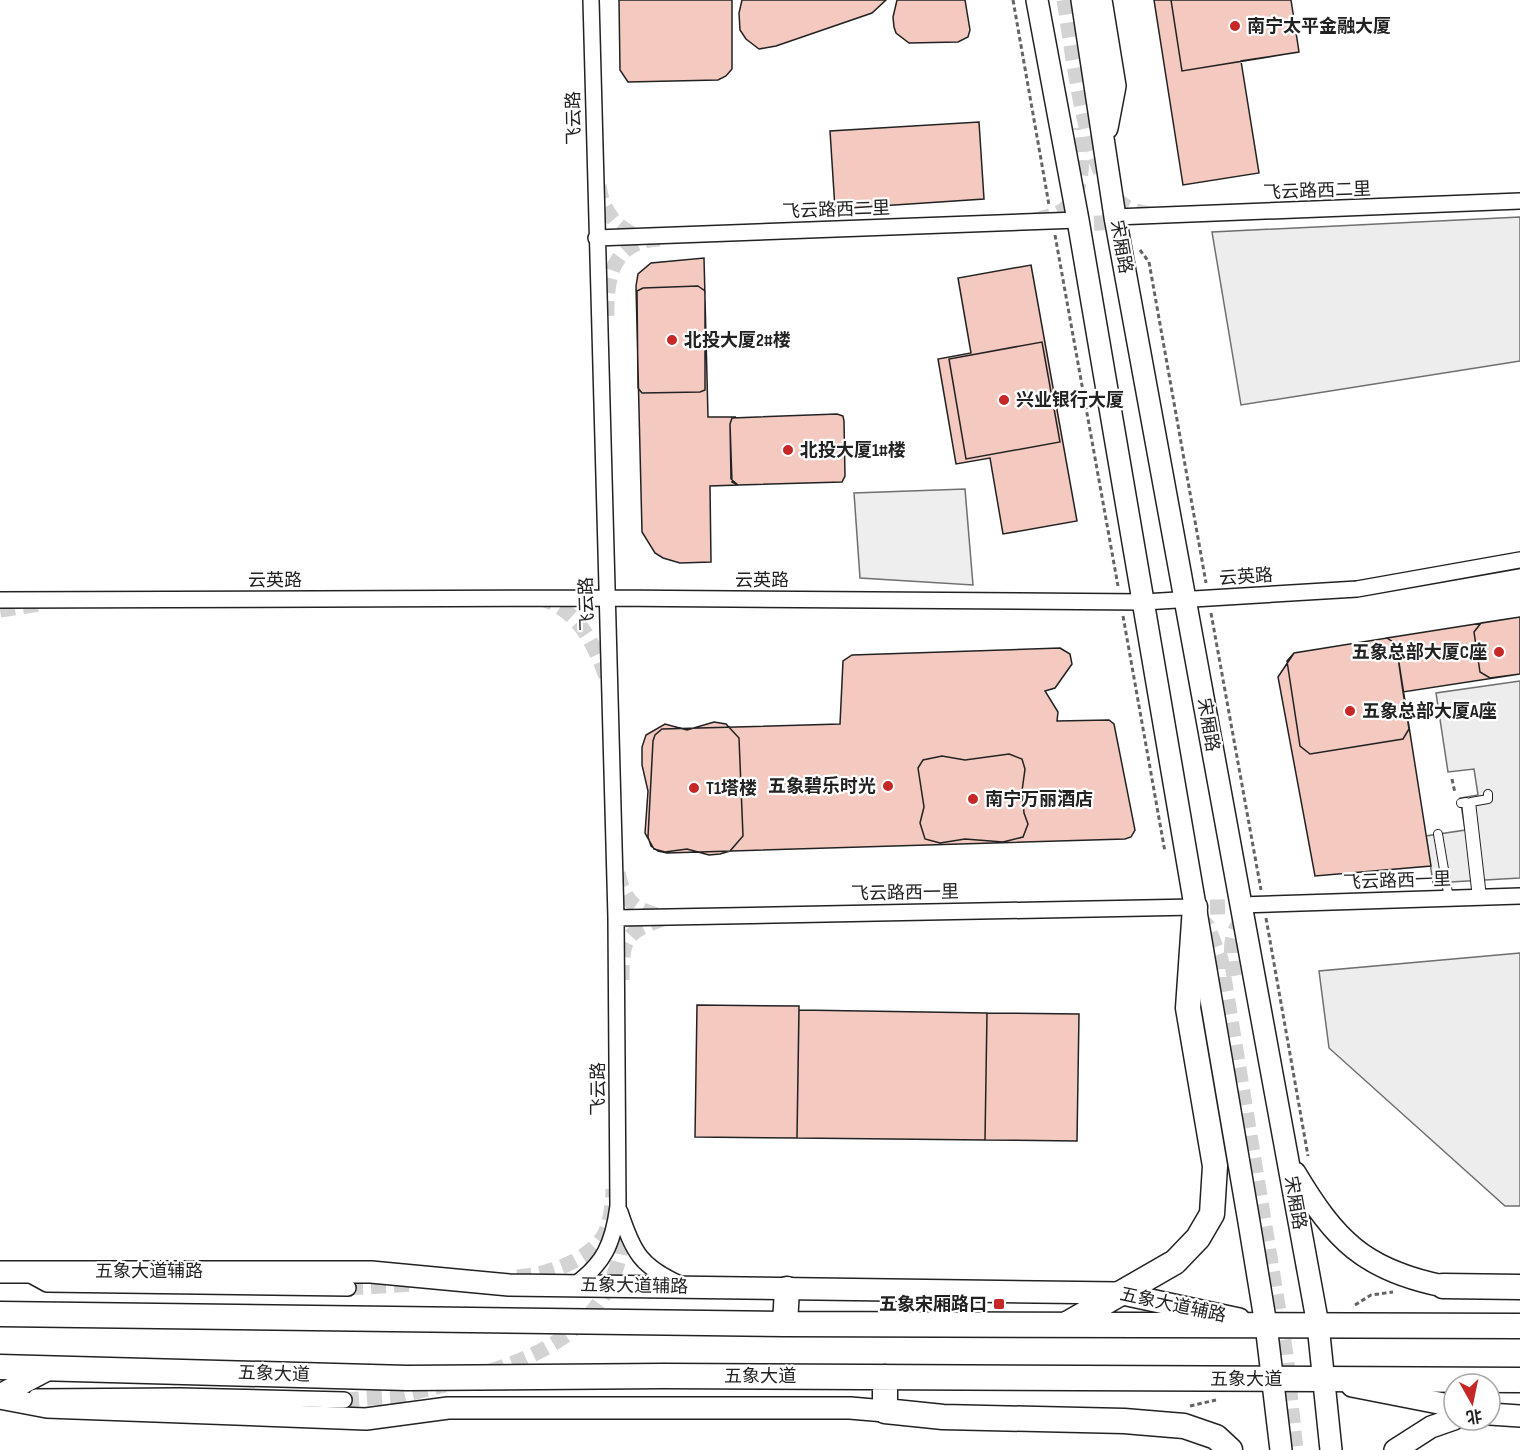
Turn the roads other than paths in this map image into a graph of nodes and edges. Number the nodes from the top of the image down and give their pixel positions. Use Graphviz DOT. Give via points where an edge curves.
graph roads {
  1 [pos="591,0"];
  2 [pos="1038,0"];
  3 [pos="1082,0"];
  4 [pos="1101,0"];
  5 [pos="1104,146"];
  6 [pos="1520,201"];
  7 [pos="1115,217"];
  8 [pos="1078,220"];
  9 [pos="596,238"];
  10 [pos="1520,560"];
  11 [pos="606,598"];
  12 [pos="0,600"];
  13 [pos="1186,601"];
  14 [pos="1144,602"];
  15 [pos="1488,794"];
  16 [pos="1461,803"];
  17 [pos="1438,834"];
  18 [pos="1520,896"];
  19 [pos="1480,898"];
  20 [pos="1449,899"];
  21 [pos="1240,905"];
  22 [pos="1195,907"];
  23 [pos="616,918"];
  24 [pos="1288,1162"];
  25 [pos="618,1206"];
  26 [pos="0,1265"];
  27 [pos="22,1271"];
  28 [pos="0,1272"];
  29 [pos="573,1286"];
  30 [pos="1443,1286"];
  31 [pos="688,1287"];
  32 [pos="1520,1287"];
  33 [pos="348,1288"];
  34 [pos="788,1289"];
  35 [pos="1118,1293"];
  36 [pos="0,1314"];
  37 [pos="785,1324"];
  38 [pos="1066,1324"];
  39 [pos="1266,1325"];
  40 [pos="1318,1325"];
  41 [pos="1520,1326"];
  42 [pos="0,1367"];
  43 [pos="51,1368"];
  44 [pos="885,1377"];
  45 [pos="1273,1379"];
  46 [pos="1325,1380"];
  47 [pos="1520,1380"];
  48 [pos="0,1397"];
  49 [pos="344,1400"];
  50 [pos="1442,1404"];
  51 [pos="885,1411"];
  52 [pos="1442,1423"];
  53 [pos="1230,1450"];
  54 [pos="1281,1450"];
  55 [pos="1331,1450"];
  56 [pos="1395,1450"];
  1 -- 9 [label="street, 飞云路"];
  2 -- 8 [label="main road"];
  3 -- 5 [label="main road, 宋厢路"];
  4 -- 5 [label="main road" via="1115,86"];
  5 -- 7 [label="main road, 宋厢路"];
  6 -- 7 [label="street, 飞云路西二里"];
  7 -- 13 [label="main road, 宋厢路"];
  8 -- 9 [label="street, 飞云路西二里"];
  8 -- 14 [label="main road"];
  9 -- 11 [label="street, 飞云路"];
  10 -- 13 [label="street, 云英路" via="1357,589"];
  11 -- 12 [label="street, 云英路"];
  11 -- 14 [label="street, 云英路"];
  11 -- 23 [label="street, 飞云路"];
  13 -- 14 [label="street, 云英路"];
  13 -- 21 [label="main road, 宋厢路"];
  14 -- 22 [label="main road"];
  15 -- 19 [label="lane" via="1488,799 1471,802"];
  16 -- 19 [label="lane" via="1466,802"];
  17 -- 20 [label="lane"];
  18 -- 19 [label="street, 飞云路西一里"];
  19 -- 20 [label="street, 飞云路西一里"];
  20 -- 21 [label="street, 飞云路西一里"];
  21 -- 24 [label="main road, 宋厢路"];
  22 -- 23 [label="street, 飞云路西一里"];
  22 -- 35 [label="main road" via="1188,1008 1215,1166 1212,1214 1198,1238 1175,1262"];
  22 -- 39 [label="main road"];
  23 -- 25 [label="street, 飞云路"];
  24 -- 30 [label="main road" via="1338,1236 1372,1262 1409,1279"];
  24 -- 40 [label="main road, 宋厢路"];
  25 -- 29 [label="street, 飞云路" via="614,1233 606,1250 594,1271"];
  25 -- 31 [label="street, 飞云路" via="636,1254 656,1273"];
  26 -- 27 [label="main road"];
  27 -- 28 [label="main road, 五象大道辅路"];
  27 -- 29 [label="main road, 五象大道辅路" via="371,1272 510,1285"];
  27 -- 33 [label="street" via="47,1284"];
  29 -- 31 [label="main road, 五象大道辅路"];
  30 -- 32 [label="main road"];
  31 -- 34 [label="main road, 五象大道辅路"];
  34 -- 35 [label="main road, 五象大道辅路"];
  34 -- 37 [label="main road"];
  35 -- 38 [label="main road"];
  35 -- 39 [label="main road, 五象大道辅路"];
  36 -- 37 [label="main road"];
  37 -- 38 [label="main road"];
  38 -- 39 [label="main road"];
  39 -- 40 [label="main road"];
  39 -- 45 [label="main road"];
  40 -- 41 [label="main road"];
  40 -- 46 [label="main road, 宋厢路"];
  42 -- 43 [label="main road, 五象大道"];
  43 -- 44 [label="main road, 五象大道" via="407,1378"];
  43 -- 48 [label="main road"];
  44 -- 45 [label="main road, 五象大道"];
  44 -- 51 [label="main road"];
  45 -- 46 [label="main road, 五象大道"];
  45 -- 54 [label="main road"];
  46 -- 47 [label="main road, 五象大道"];
  46 -- 50 [label="main road"];
  46 -- 55 [label="main road, 宋厢路"];
  48 -- 49 [label="street"];
  48 -- 51 [label="main road" via="47,1407 366,1419 448,1408"];
  51 -- 53 [label="main road" via="943,1417 1184,1426 1216,1437"];
  52 -- 56 [label="main road"];
}
